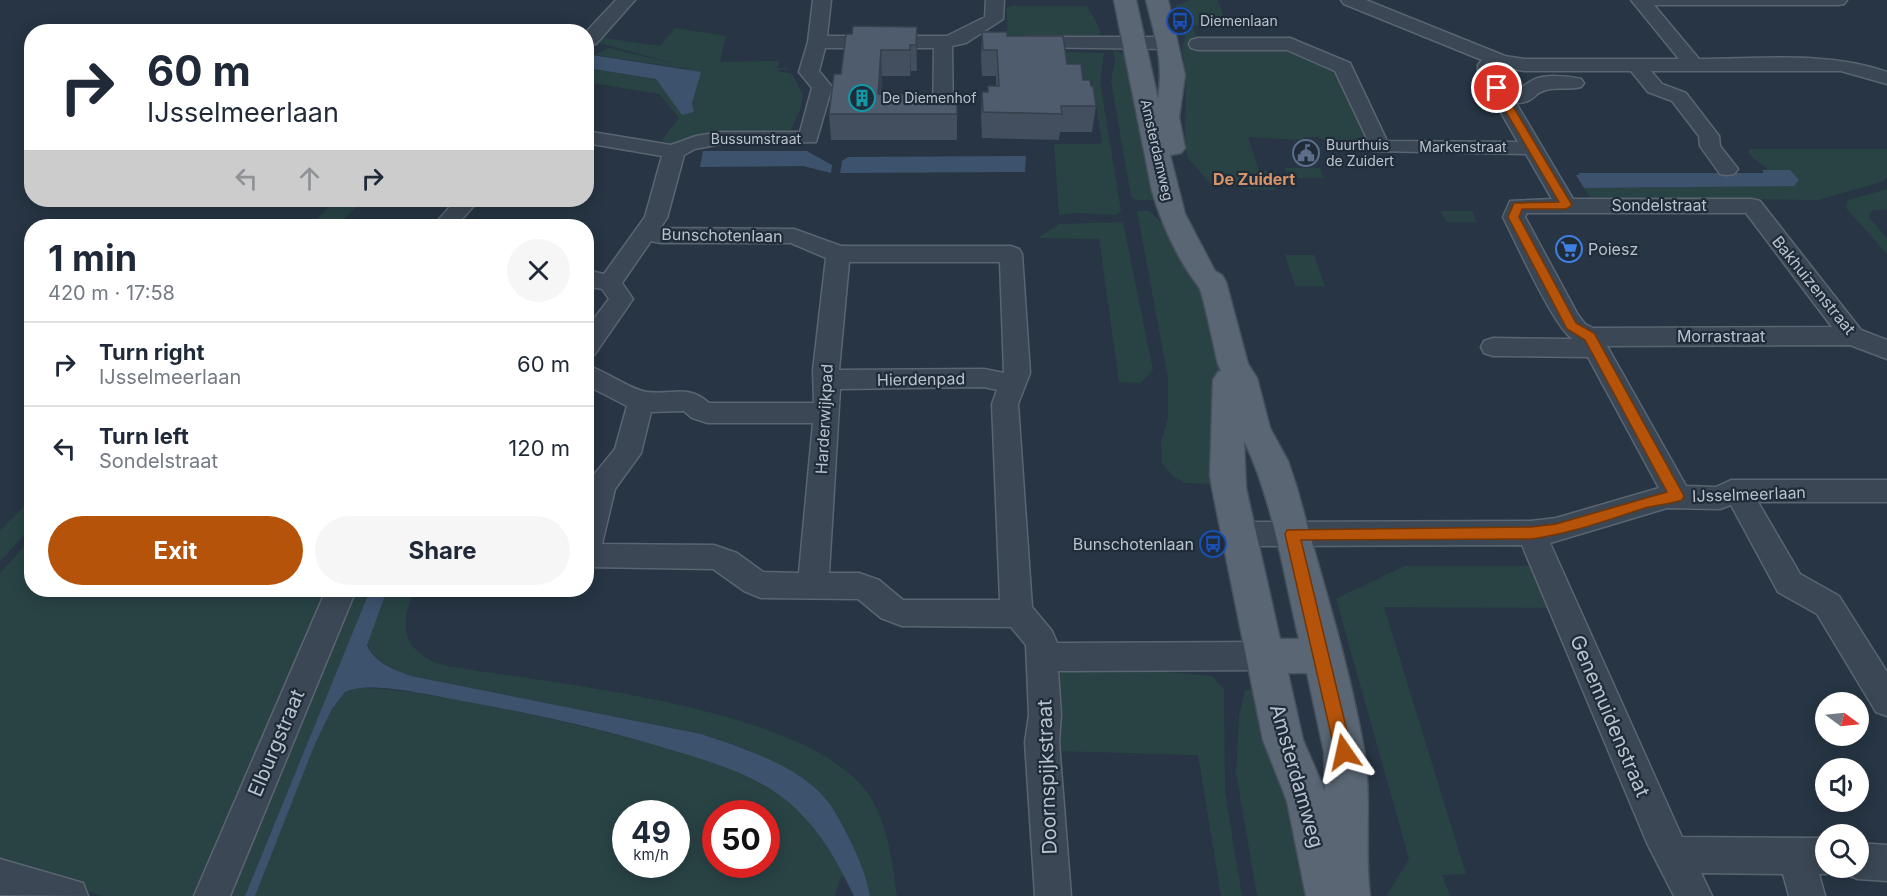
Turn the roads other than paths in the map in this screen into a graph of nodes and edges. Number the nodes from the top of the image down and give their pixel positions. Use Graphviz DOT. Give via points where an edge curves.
graph roads {
  1 [pos="626,0"];
  2 [pos="822,0"];
  3 [pos="995,0"];
  4 [pos="1125,0"];
  5 [pos="1156,0"];
  6 [pos="1350,0"];
  7 [pos="1640,0"];
  8 [pos="1838,0"];
  9 [pos="975,31"];
  10 [pos="594,35"];
  11 [pos="817,42"];
  12 [pos="943,43"];
  13 [pos="1133,43"];
  14 [pos="1168,43"];
  15 [pos="1198,44"];
  16 [pos="1494,58"];
  17 [pos="1692,63"];
  18 [pos="1637,66"];
  19 [pos="1887,78"];
  20 [pos="1650,82"];
  21 [pos="1502,96"];
  22 [pos="943,117"];
  23 [pos="594,138"];
  24 [pos="1532,148"];
  25 [pos="674,152"];
  26 [pos="1727,169"];
  27 [pos="1566,205"];
  28 [pos="1752,206"];
  29 [pos="462,207"];
  30 [pos="450,219"];
  31 [pos="646,233"];
  32 [pos="838,254"];
  33 [pos="594,280"];
  34 [pos="1212,282"];
  35 [pos="610,283"];
  36 [pos="1852,336"];
  37 [pos="594,337"];
  38 [pos="1593,342"];
  39 [pos="1493,347"];
  40 [pos="1887,350"];
  41 [pos="1233,364"];
  42 [pos="594,378"];
  43 [pos="828,380"];
  44 [pos="1013,384"];
  45 [pos="641,402"];
  46 [pos="825,412"];
  47 [pos="1737,491"];
  48 [pos="1887,491"];
  49 [pos="1677,496"];
  50 [pos="594,518"];
  51 [pos="1531,533"];
  52 [pos="1240,534"];
  53 [pos="1292,534"];
  54 [pos="594,556"];
  55 [pos="813,585"];
  56 [pos="338,597"];
  57 [pos="1018,614"];
  58 [pos="1266,656"];
  59 [pos="1322,656"];
  60 [pos="1042,657"];
  61 [pos="1887,701"];
  62 [pos="1672,855"];
  63 [pos="1810,856"];
  64 [pos="1869,862"];
  65 [pos="1887,863"];
  66 [pos="0,877"];
  67 [pos="70,896"];
  68 [pos="212,896"];
  69 [pos="1053,896"];
  70 [pos="1328,896"];
  71 [pos="1348,896"];
  72 [pos="1694,896"];
  73 [pos="1807,896"];
  1 -- 10 [label="street"];
  2 -- 11 [label="street"];
  3 -- 9 [label="street" via="994,19"];
  4 -- 13 [label="main road, Amsterdamweg"];
  5 -- 14 [label="main road, Amsterdamweg"];
  6 -- 16 [label="street"];
  7 -- 8 [label="street"];
  7 -- 17 [label="street"];
  9 -- 12 [label="street"];
  9 -- 13 [label="street" via="1002,42"];
  11 -- 12 [label="street"];
  11 -- 25 [label="street, Bussumstraat" via="809,72 822,87 809,138 706,138"];
  12 -- 22 [label="street"];
  13 -- 14 [label="street"];
  13 -- 34 [label="main road, Amsterdamweg" via="1164,192 1204,277"];
  14 -- 34 [label="main road, Amsterdamweg" via="1173,75 1168,124 1189,213 1216,277"];
  15 -- 24 [label="street, Markenstraat" via="1290,44 1343,67 1380,147"];
  16 -- 18 [label="street" via="1529,66"];
  16 -- 21 [label="street" via="1487,69"];
  17 -- 18 [label="street"];
  17 -- 19 [label="street" via="1845,65"];
  18 -- 20 [label="street"];
  20 -- 21 [label="street" via="1540,84 1524,97"];
  20 -- 26 [label="street" via="1655,88 1679,97 1709,136 1710,146"];
  21 -- 24 [label="street"];
  23 -- 25 [label="street"];
  24 -- 27 [label="street"];
  25 -- 31 [label="street, Bunschotenlaan" via="656,218"];
  27 -- 28 [label="street, Sondelstraat"];
  27 -- 38 [label="street, Sondelstraat" via="1518,206 1514,217 1572,326"];
  28 -- 36 [label="street, Bakhuizenstraat"];
  29 -- 30 [label="street"];
  31 -- 32 [label="street, Bunschotenlaan" via="794,236"];
  31 -- 35 [label="street, Bunschotenlaan"];
  32 -- 43 [label="street, Harderwijkpad"];
  32 -- 44 [label="street, Bunschotenlaan" via="1014,251 1017,366"];
  33 -- 35 [label="street"];
  34 -- 41 [label="main road, Amsterdamweg"];
  35 -- 37 [label="street" via="621,299"];
  36 -- 38 [label="street, Morrastraat"];
  36 -- 40 [label="street, Bakhuizenstraat"];
  38 -- 39 [label="street"];
  38 -- 49 [label="street, Sondelstraat"];
  41 -- 52 [label="main road, Amsterdamweg" via="1229,378 1227,475"];
  41 -- 53 [label="main road, Amsterdamweg" via="1241,378 1254,428 1271,461"];
  42 -- 45 [label="street"];
  43 -- 44 [label="street, Hierdenpad" via="984,378"];
  43 -- 46 [label="street, Harderwijkpad"];
  44 -- 57 [label="street, Bunschotenlaan" via="1005,404"];
  45 -- 46 [label="street" via="690,401 708,413"];
  45 -- 50 [label="street" via="628,451 602,485"];
  46 -- 55 [label="street, Harderwijkpad"];
  47 -- 48 [label="street, IJsselmeerlaan"];
  47 -- 49 [label="street, IJsselmeerlaan" via="1720,498"];
  47 -- 61 [label="street" via="1789,583 1828,605"];
  49 -- 51 [label="street, IJsselmeerlaan" via="1556,530"];
  51 -- 53 [label="street, IJsselmeerlaan"];
  51 -- 62 [label="street, Genemuidenstraat"];
  52 -- 53 [label="street"];
  52 -- 58 [label="main road, Amsterdamweg"];
  53 -- 59 [label="main road, Amsterdamweg"];
  54 -- 55 [label="street" via="714,557 761,585"];
  55 -- 57 [label="street" via="864,587 892,609 908,614"];
  56 -- 68 [label="street, Elburgstraat"];
  57 -- 60 [label="street" via="1041,641"];
  58 -- 59 [label="main road"];
  58 -- 60 [label="street"];
  58 -- 70 [label="main road, Amsterdamweg" via="1283,740 1308,801"];
  59 -- 71 [label="main road, Amsterdamweg" via="1346,767 1344,844"];
  60 -- 69 [label="street, Doornspijkstraat" via="1042,742"];
  62 -- 63 [label="street"];
  62 -- 72 [label="street, Genemuidenstraat"];
  63 -- 73 [label="street"];
  64 -- 65 [label="street"];
  66 -- 67 [label="street"];
}
